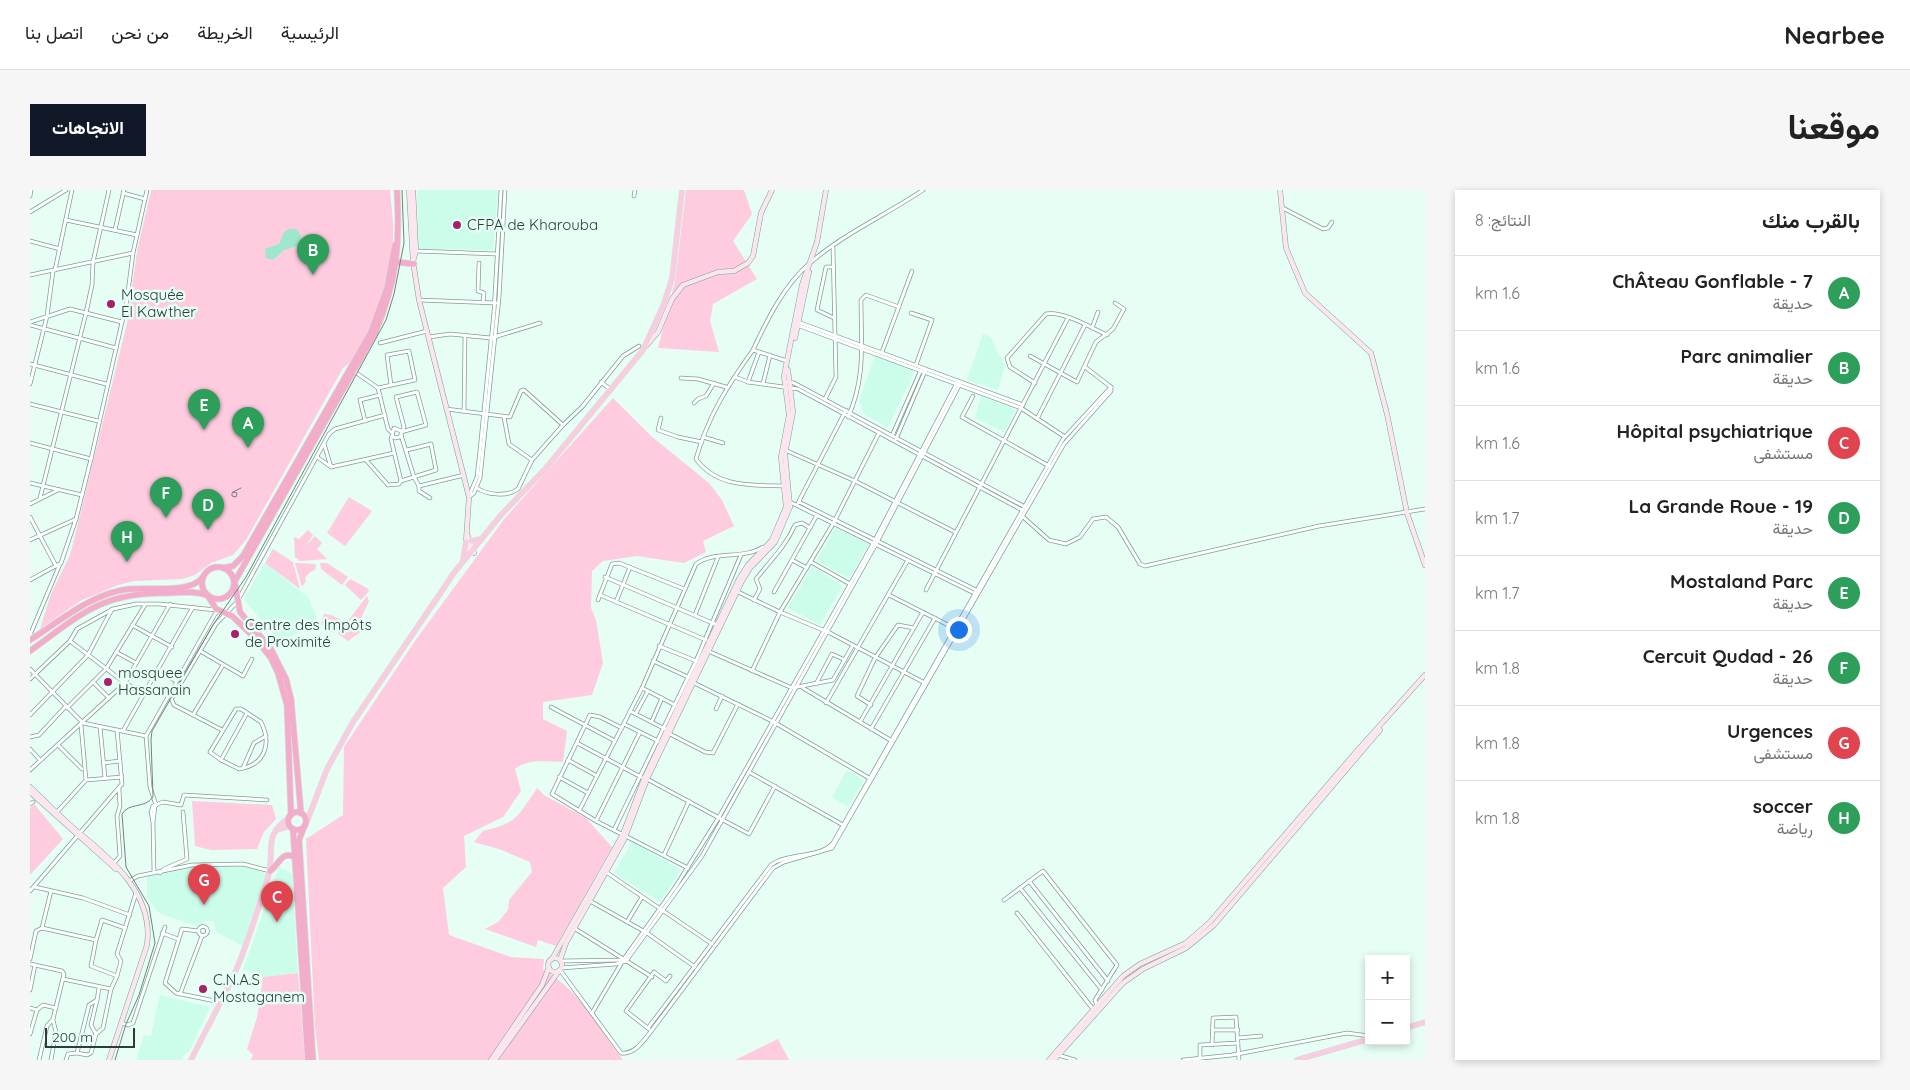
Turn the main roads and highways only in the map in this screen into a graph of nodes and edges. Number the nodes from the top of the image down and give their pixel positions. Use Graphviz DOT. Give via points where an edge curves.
graph roads {
  1 [pos="395,190"];
  2 [pos="682,190"];
  3 [pos="397,262"];
  4 [pos="414,262"];
  5 [pos="508,508"];
  6 [pos="482,538"];
  7 [pos="473,552"];
  8 [pos="462,562"];
  9 [pos="224,568"];
  10 [pos="203,577"];
  11 [pos="235,582"];
  12 [pos="207,596"];
  13 [pos="434,603"];
  14 [pos="30,640"];
  15 [pos="30,651"];
  16 [pos="315,805"];
  17 [pos="301,814"];
  18 [pos="291,816"];
  19 [pos="305,826"];
  20 [pos="291,827"];
  21 [pos="274,832"];
  22 [pos="296,858"];
  23 [pos="270,871"];
  24 [pos="1425,1022"];
  25 [pos="1410,1027"];
  26 [pos="1365,1038"];
  27 [pos="191,1060"];
  28 [pos="308,1060"];
  29 [pos="313,1060"];
  30 [pos="1297,1060"];
  1 -- 3 [label="highway" via="400,229"];
  1 -- 9 [label="highway" via="394,254 383,301 371,332 243,556 233,566"];
  2 -- 5 [label="main road" via="672,279 663,306 641,348 611,390"];
  3 -- 4 [label="highway"];
  3 -- 11 [label="highway" via="385,308 355,372"];
  5 -- 6 [label="main road"];
  5 -- 7 [label="main road"];
  6 -- 7 [label="main road"];
  6 -- 8 [label="main road" via="468,541"];
  7 -- 8 [label="main road"];
  7 -- 13 [label="main road"];
  8 -- 13 [label="main road"];
  9 -- 10 [label="highway" via="209,569"];
  9 -- 11 [label="highway"];
  10 -- 12 [label="highway" via="202,586"];
  10 -- 14 [label="highway" via="193,585 181,588 113,592 81,607"];
  11 -- 12 [label="highway" via="228,597 218,600"];
  11 -- 17 [label="highway" via="240,591 237,602 240,612 271,649 286,679 291,699"];
  12 -- 15 [label="highway" via="191,592 145,593 114,598 78,616"];
  12 -- 18 [label="highway" via="210,607 242,625 272,658 286,705"];
  13 -- 16 [label="main road" via="352,722 327,769"];
  16 -- 17 [label="main road"];
  16 -- 19 [label="main road"];
  17 -- 18 [label="highway"];
  17 -- 19 [label="highway" via="306,818"];
  18 -- 20 [label="highway"];
  18 -- 21 [label="main road"];
  19 -- 20 [label="highway" via="300,830"];
  19 -- 29 [label="highway" via="299,840"];
  20 -- 21 [label="main road"];
  20 -- 22 [label="highway"];
  21 -- 23 [label="main road" via="270,843"];
  22 -- 23 [label="highway" via="282,857"];
  22 -- 28 [label="highway"];
  23 -- 27 [label="main road" via="242,956"];
  24 -- 25 [label="main road"];
  26 -- 30 [label="main road"];
}
